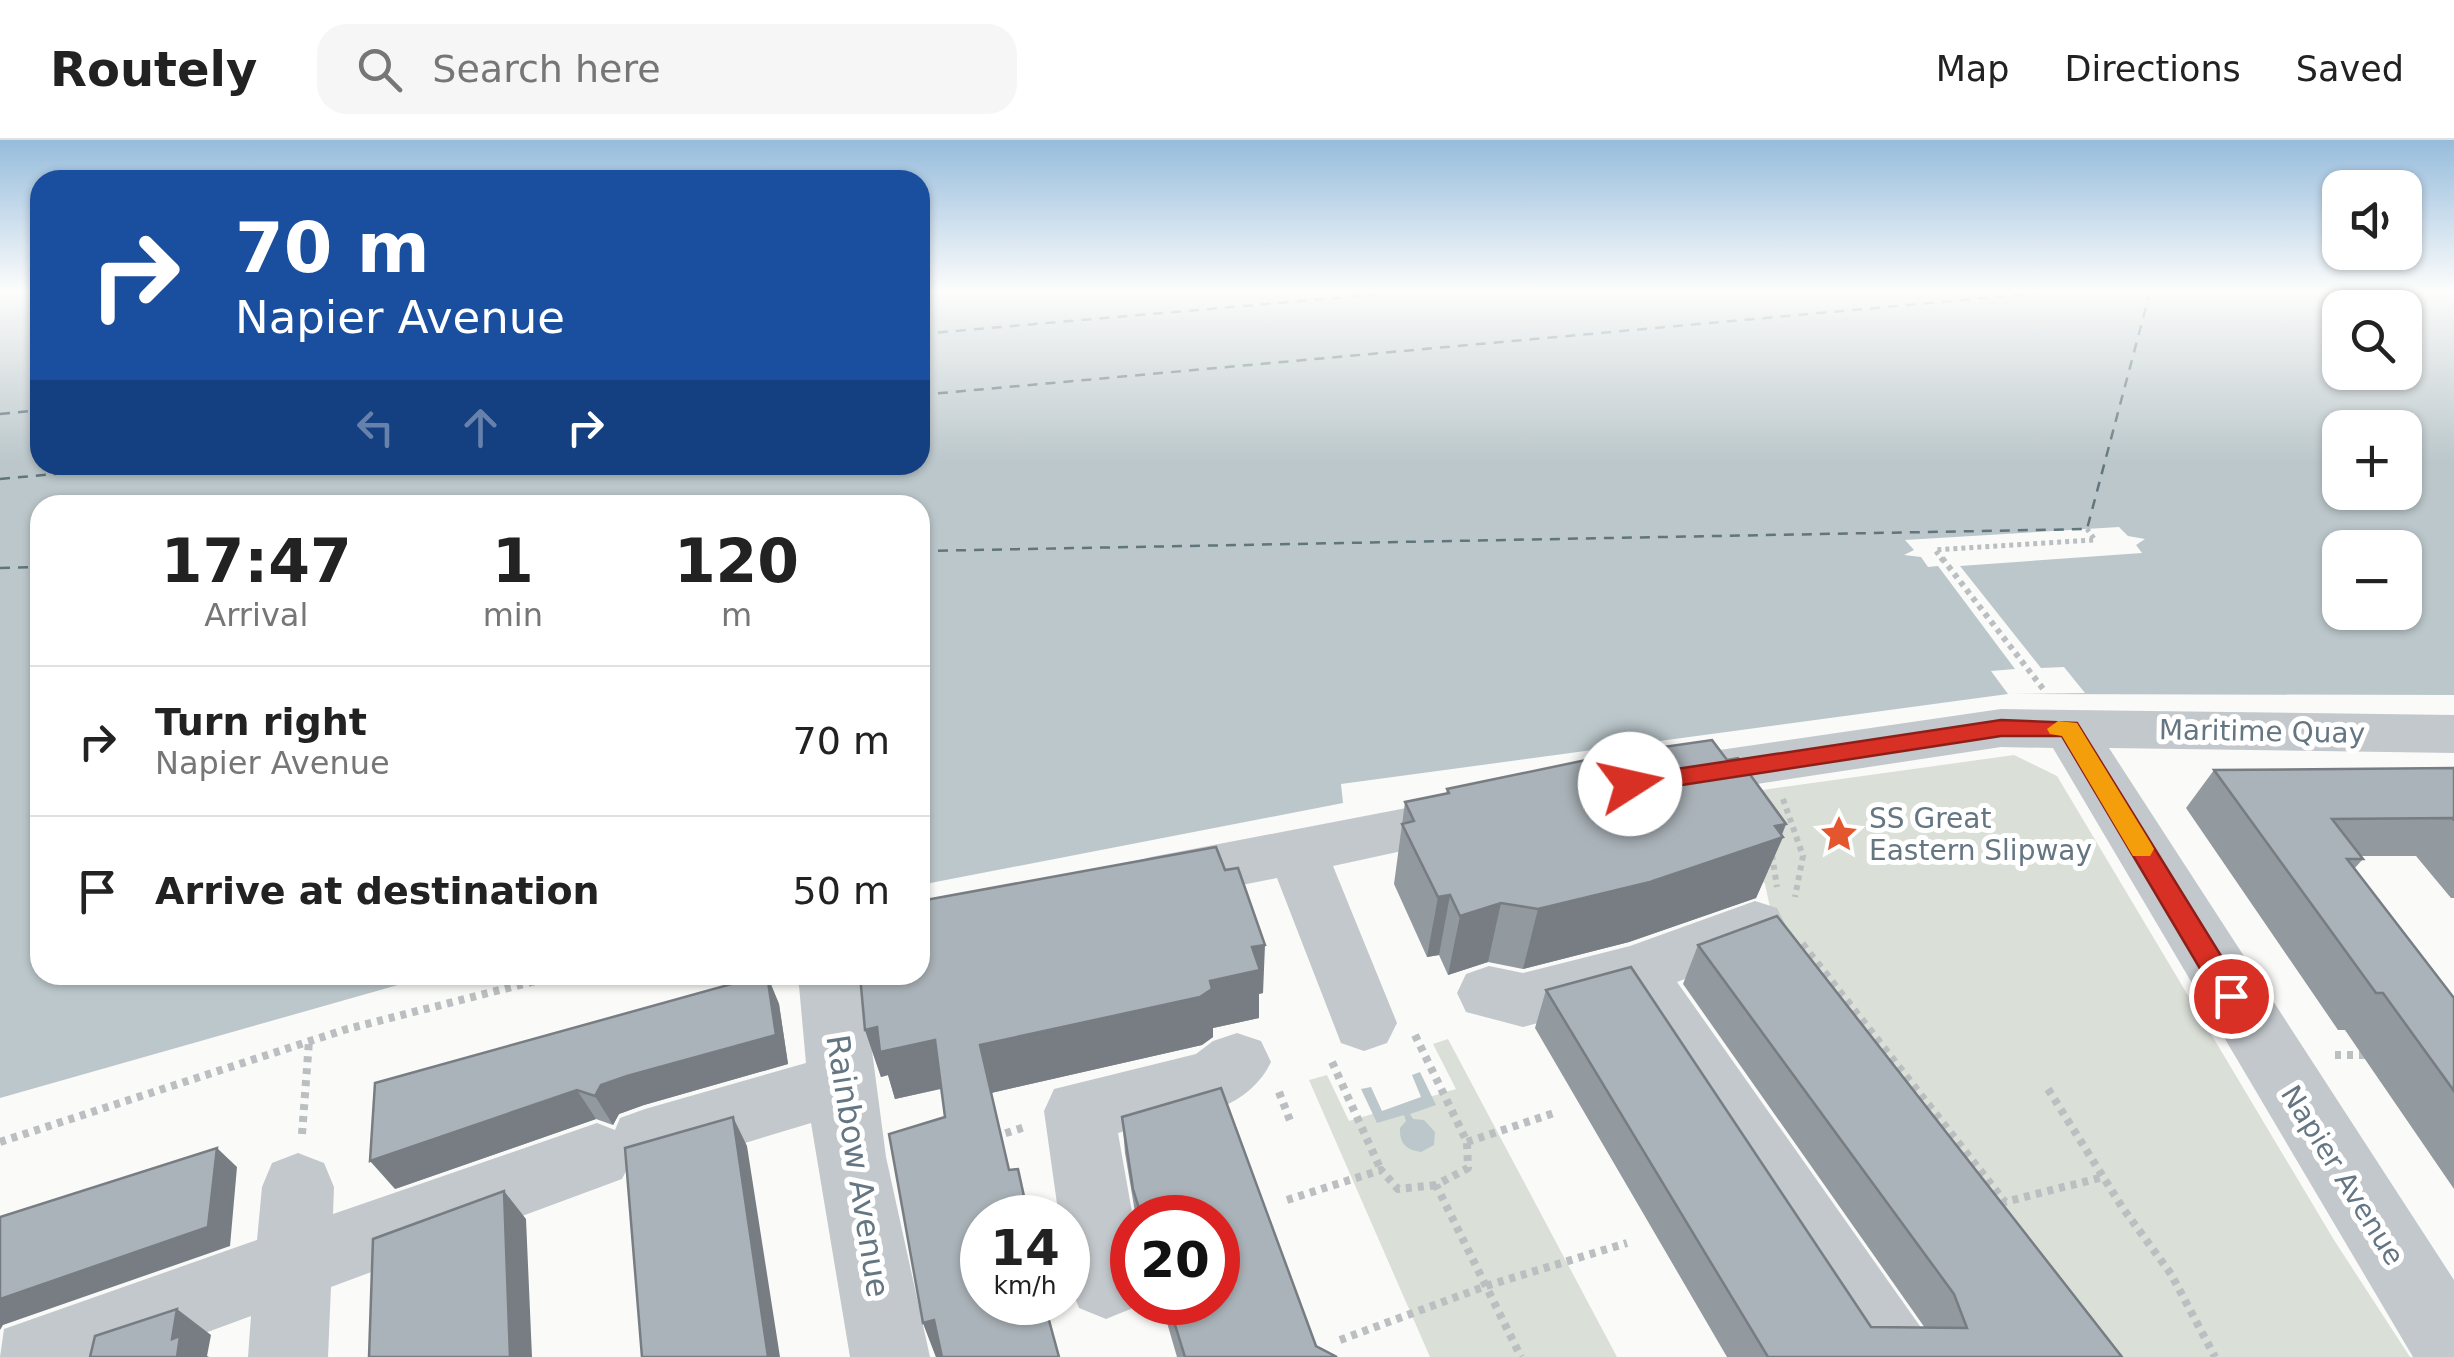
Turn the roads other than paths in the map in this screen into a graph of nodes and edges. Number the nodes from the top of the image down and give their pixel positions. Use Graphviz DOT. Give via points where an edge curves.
graph roads {
  1 [pos="2069,729"];
  2 [pos="2454,734"];
  3 [pos="1641,782"];
  4 [pos="1525,805"];
  5 [pos="1298,852"];
  6 [pos="1092,891"];
  7 [pos="1780,926"];
  8 [pos="1634,971"];
  9 [pos="831,985"];
  10 [pos="1490,994"];
  11 [pos="1368,1034"];
  12 [pos="1258,1078"];
  13 [pos="842,1083"];
  14 [pos="298,1187"];
  15 [pos="292,1266"];
  16 [pos="1106,1281"];
  17 [pos="2454,1351"];
  18 [pos="32,1357"];
  19 [pos="288,1357"];
  20 [pos="890,1357"];
  21 [pos="1894,1357"];
  1 -- 2 [label="street, Maritime Quay"];
  1 -- 3 [label="street" via="2001,728"];
  1 -- 17 [label="street, Napier Avenue"];
  4 -- 5 [label="street"];
  5 -- 6 [label="street"];
  5 -- 11 [label="street"];
  7 -- 8 [label="street"];
  8 -- 10 [label="street" via="1523,1000"];
  8 -- 21 [label="street"];
  9 -- 13 [label="street, Rainbow Avenue"];
  12 -- 16 [label="street" via="1214,1080 1079,1111"];
  13 -- 15 [label="street" via="621,1148"];
  13 -- 20 [label="street, Rainbow Avenue"];
  14 -- 15 [label="street"];
  15 -- 18 [label="street"];
  15 -- 19 [label="street"];
}
